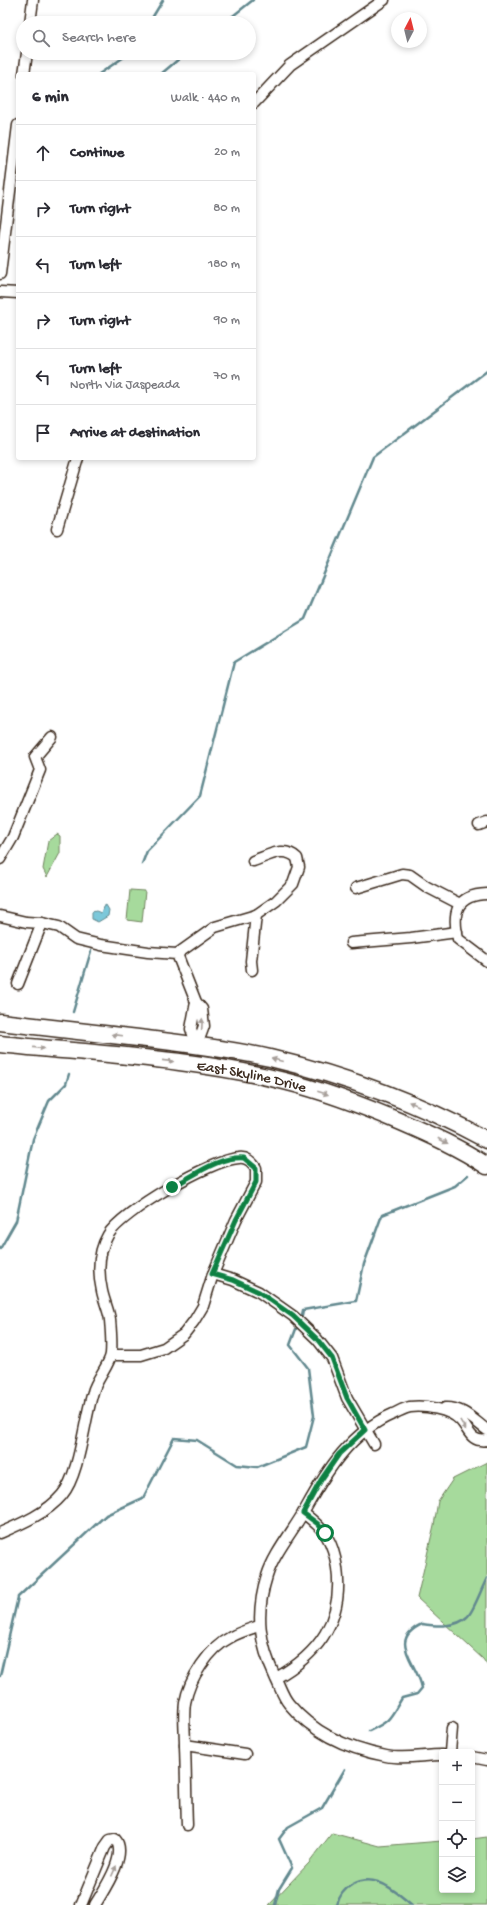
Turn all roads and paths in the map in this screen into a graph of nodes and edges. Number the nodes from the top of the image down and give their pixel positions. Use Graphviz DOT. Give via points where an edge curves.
graph roads {
  1 [pos="33,0"];
  2 [pos="384,0"];
  3 [pos="31,16"];
  4 [pos="26,60"];
  5 [pos="24,72"];
  6 [pos="256,101"];
  7 [pos="16,141"];
  8 [pos="0,274"];
  9 [pos="0,292"];
  10 [pos="16,293"];
  11 [pos="77,460"];
  12 [pos="57,529"];
  13 [pos="52,737"];
  14 [pos="0,859"];
  15 [pos="253,861"];
  16 [pos="356,888"];
  17 [pos="487,894"];
  18 [pos="460,904"];
  19 [pos="256,915"];
  20 [pos="0,916"];
  21 [pos="42,923"];
  22 [pos="456,932"];
  23 [pos="351,943"];
  24 [pos="177,954"];
  25 [pos="487,961"];
  26 [pos="252,970"];
  27 [pos="18,984"];
  28 [pos="0,1022"];
  29 [pos="79,1031"];
  30 [pos="0,1032"];
  31 [pos="0,1044"];
  32 [pos="197,1045"];
  33 [pos="194,1064"];
  34 [pos="487,1140"];
  35 [pos="487,1166"];
  36 [pos="212,1274"];
  37 [pos="111,1355"];
  38 [pos="439,1409"];
  39 [pos="464,1411"];
  40 [pos="487,1423"];
  41 [pos="365,1430"];
  42 [pos="487,1430"];
  43 [pos="487,1440"];
  44 [pos="374,1444"];
  45 [pos="303,1513"];
  46 [pos="0,1533"];
  47 [pos="260,1626"];
  48 [pos="276,1678"];
  49 [pos="452,1728"];
  50 [pos="185,1746"];
  51 [pos="450,1749"];
  52 [pos="245,1754"];
  53 [pos="439,1755"];
  54 [pos="475,1758"];
  55 [pos="487,1760"];
  56 [pos="187,1826"];
  57 [pos="82,1905"];
  58 [pos="95,1905"];
  1 -- 3 [label="street"];
  2 -- 6 [label="street" via="290,65"];
  4 -- 5 [label="street"];
  7 -- 8 [label="street"];
  9 -- 10 [label="street"];
  11 -- 12 [label="street"];
  13 -- 14 [label="street" via="35,756 40,770 13,837"];
  15 -- 19 [label="street" via="280,851 297,858 299,867 293,884 276,901"];
  16 -- 18 [label="street" via="402,874 410,875"];
  17 -- 18 [label="street" via="469,896"];
  18 -- 22 [label="street"];
  19 -- 24 [label="street" via="215,927"];
  19 -- 26 [label="street"];
  20 -- 21 [label="street"];
  21 -- 24 [label="street" via="59,927 76,939 101,946"];
  21 -- 27 [label="street"];
  22 -- 23 [label="street"];
  22 -- 25 [label="street" via="458,939"];
  24 -- 32 [label="street" via="196,1002 191,1029"];
  28 -- 29 [label="main road, East Skyline Drive"];
  29 -- 30 [label="main road" via="47,1037"];
  32 -- 29 [label="main road, East Skyline Drive, one-way"];
  31 -- 33 [label="main road, East Skyline Drive, one-way"];
  32 -- 33 [label="street"];
  34 -- 32 [label="main road, East Skyline Drive, one-way" via="420,1107 351,1080 269,1058"];
  33 -- 35 [label="main road, East Skyline Drive, one-way" via="284,1081 347,1100 432,1135"];
  36 -- 37 [label="street" via="202,1306 194,1321 173,1343 153,1352"];
  36 -- 37 [label="street" via="256,1182 258,1174 253,1161 239,1158 207,1168 130,1212 108,1235 99,1263 102,1290 110,1319"];
  36 -- 41 [label="street" via="259,1292 293,1316 317,1339 332,1358 347,1398"];
  37 -- 46 [label="street" via="96,1382 89,1404 71,1482 62,1496 47,1508"];
  38 -- 39 [label="street" via="454,1408"];
  38 -- 41 [label="street" via="410,1407 378,1420"];
  38 -- 43 [label="street, one-way" via="452,1413 461,1420 469,1435 481,1441"];
  39 -- 40 [label="street"];
  39 -- 42 [label="street"];
  41 -- 44 [label="street"];
  41 -- 45 [label="street" via="339,1454"];
  45 -- 47 [label="street" via="267,1575 259,1615"];
  45 -- 48 [label="street" via="318,1524 332,1546 337,1573 337,1608 328,1630 308,1656"];
  47 -- 48 [label="street" via="268,1662"];
  47 -- 50 [label="street" via="230,1637 208,1657 197,1673 185,1704"];
  48 -- 53 [label="street" via="288,1703 337,1742 388,1757"];
  49 -- 51 [label="street"];
  50 -- 52 [label="street"];
  50 -- 56 [label="street"];
  54 -- 55 [label="street"];
  58 -- 57 [label="street, one-way" via="116,1868 119,1848 116,1839 110,1840 105,1847"];
}
